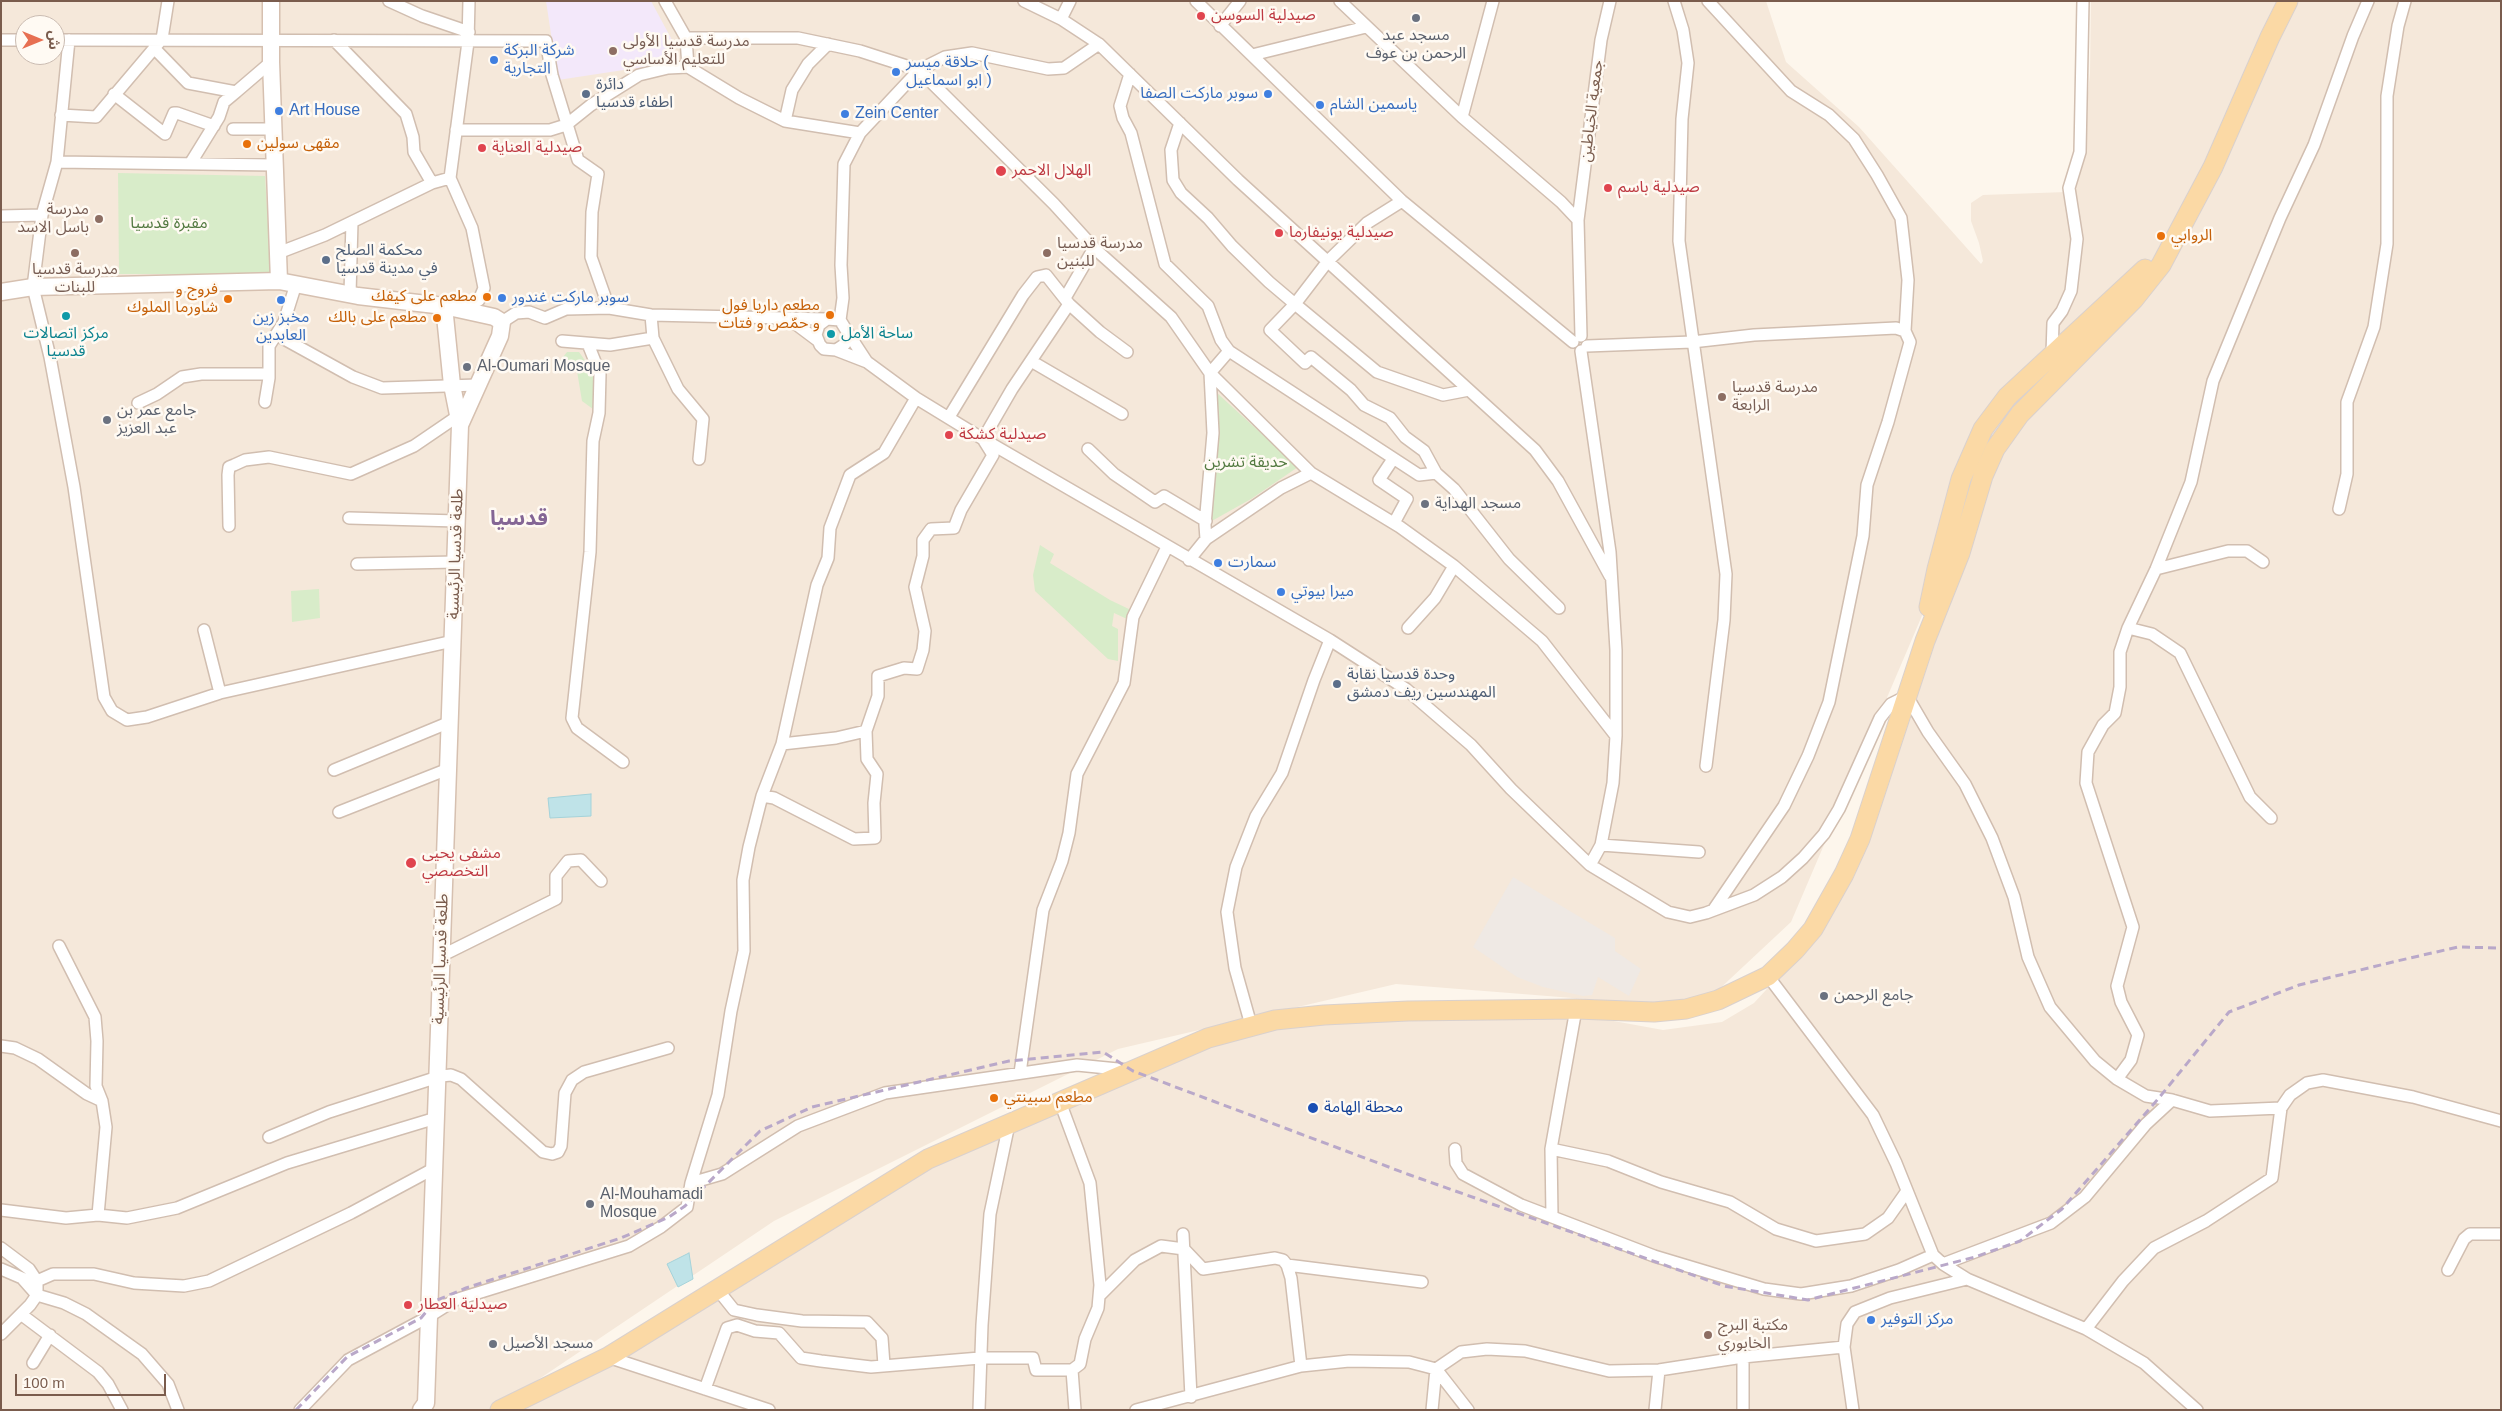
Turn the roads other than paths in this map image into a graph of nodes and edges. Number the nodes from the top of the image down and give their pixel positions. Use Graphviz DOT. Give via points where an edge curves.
graph roads {
  1 [pos="168,1"];
  2 [pos="271,1"];
  3 [pos="389,1"];
  4 [pos="469,1"];
  5 [pos="665,1"];
  6 [pos="1024,1"];
  7 [pos="1070,1"];
  8 [pos="1196,1"];
  9 [pos="1240,1"];
  10 [pos="1340,1"];
  11 [pos="1493,1"];
  12 [pos="1610,1"];
  13 [pos="1674,1"];
  14 [pos="1708,1"];
  15 [pos="2084,1"];
  16 [pos="2288,1"];
  17 [pos="2368,1"];
  18 [pos="2405,1"];
  19 [pos="1060,19"];
  20 [pos="1220,26"];
  21 [pos="1366,27"];
  22 [pos="469,37"];
  23 [pos="686,38"];
  24 [pos="1,40"];
  25 [pos="15,40"];
  26 [pos="65,40"];
  27 [pos="69,40"];
  28 [pos="271,40"];
  29 [pos="334,40"];
  30 [pos="158,44"];
  31 [pos="828,44"];
  32 [pos="1099,44"];
  33 [pos="1252,55"];
  34 [pos="271,62"];
  35 [pos="688,67"];
  36 [pos="919,70"];
  37 [pos="1130,74"];
  38 [pos="236,92"];
  39 [pos="114,94"];
  40 [pos="61,116"];
  41 [pos="1462,117"];
  42 [pos="785,121"];
  43 [pos="1180,123"];
  44 [pos="566,125"];
  45 [pos="214,126"];
  46 [pos="233,129"];
  47 [pos="273,129"];
  48 [pos="456,130"];
  49 [pos="860,133"];
  50 [pos="57,162"];
  51 [pos="190,164"];
  52 [pos="274,165"];
  53 [pos="450,178"];
  54 [pos="432,183"];
  55 [pos="1402,201"];
  56 [pos="42,215"];
  57 [pos="1,216"];
  58 [pos="1578,220"];
  59 [pos="352,222"];
  60 [pos="2178,231"];
  61 [pos="1094,248"];
  62 [pos="278,253"];
  63 [pos="1328,261"];
  64 [pos="279,281"];
  65 [pos="296,284"];
  66 [pos="33,287"];
  67 [pos="1,292"];
  68 [pos="350,294"];
  69 [pos="1067,301"];
  70 [pos="1295,304"];
  71 [pos="452,308"];
  72 [pos="609,308"];
  73 [pos="651,315"];
  74 [pos="789,319"];
  75 [pos="827,319"];
  76 [pos="840,320"];
  77 [pos="502,322"];
  78 [pos="1905,331"];
  79 [pos="848,333"];
  80 [pos="277,335"];
  81 [pos="653,338"];
  82 [pos="817,340"];
  83 [pos="562,341"];
  84 [pos="1692,342"];
  85 [pos="588,344"];
  86 [pos="1581,344"];
  87 [pos="836,350"];
  88 [pos="1229,351"];
  89 [pos="1127,352"];
  90 [pos="2052,354"];
  91 [pos="1031,361"];
  92 [pos="867,362"];
  93 [pos="1210,373"];
  94 [pos="268,374"];
  95 [pos="452,385"];
  96 [pos="478,385"];
  97 [pos="1469,390"];
  98 [pos="916,398"];
  99 [pos="265,402"];
  100 [pos="138,403"];
  101 [pos="1122,414"];
  102 [pos="949,417"];
  103 [pos="459,420"];
  104 [pos="983,439"];
  105 [pos="1088,449"];
  106 [pos="699,459"];
  107 [pos="1393,459"];
  108 [pos="1311,473"];
  109 [pos="1436,473"];
  110 [pos="2339,509"];
  111 [pos="349,518"];
  112 [pos="457,521"];
  113 [pos="1206,521"];
  114 [pos="1394,523"];
  115 [pos="229,526"];
  116 [pos="1206,539"];
  117 [pos="1167,547"];
  118 [pos="1189,560"];
  119 [pos="456,562"];
  120 [pos="2263,562"];
  121 [pos="357,564"];
  122 [pos="1454,566"];
  123 [pos="2156,569"];
  124 [pos="1611,578"];
  125 [pos="1559,608"];
  126 [pos="1408,628"];
  127 [pos="2128,628"];
  128 [pos="204,630"];
  129 [pos="1330,640"];
  130 [pos="453,641"];
  131 [pos="1924,641"];
  132 [pos="220,692"];
  133 [pos="1907,696"];
  134 [pos="450,722"];
  135 [pos="866,731"];
  136 [pos="1616,736"];
  137 [pos="782,744"];
  138 [pos="623,762"];
  139 [pos="1706,766"];
  140 [pos="448,768"];
  141 [pos="334,770"];
  142 [pos="762,796"];
  143 [pos="339,812"];
  144 [pos="2271,818"];
  145 [pos="1601,844"];
  146 [pos="1699,852"];
  147 [pos="1590,865"];
  148 [pos="600,881"];
  149 [pos="1714,909"];
  150 [pos="59,946"];
  151 [pos="442,956"];
  152 [pos="1768,976"];
  153 [pos="1576,1009"];
  154 [pos="1251,1025"];
  155 [pos="1,1046"];
  156 [pos="668,1048"];
  157 [pos="1133,1071"];
  158 [pos="1020,1073"];
  159 [pos="437,1078"];
  160 [pos="2117,1079"];
  161 [pos="2172,1100"];
  162 [pos="102,1101"];
  163 [pos="1060,1102"];
  164 [pos="2281,1108"];
  165 [pos="436,1118"];
  166 [pos="2501,1121"];
  167 [pos="1009,1124"];
  168 [pos="269,1136"];
  169 [pos="1455,1149"];
  170 [pos="1551,1149"];
  171 [pos="433,1169"];
  172 [pos="691,1183"];
  173 [pos="1907,1191"];
  174 [pos="3,1211"];
  175 [pos="98,1215"];
  176 [pos="1552,1216"];
  177 [pos="1183,1234"];
  178 [pos="2501,1234"];
  179 [pos="1,1248"];
  180 [pos="1184,1248"];
  181 [pos="1933,1255"];
  182 [pos="1943,1264"];
  183 [pos="1287,1265"];
  184 [pos="1,1269"];
  185 [pos="2448,1270"];
  186 [pos="1967,1279"];
  187 [pos="37,1281"];
  188 [pos="1422,1282"];
  189 [pos="718,1290"];
  190 [pos="37,1295"];
  191 [pos="1099,1296"];
  192 [pos="22,1315"];
  193 [pos="428,1317"];
  194 [pos="2086,1329"];
  195 [pos="1,1334"];
  196 [pos="50,1335"];
  197 [pos="1844,1347"];
  198 [pos="1743,1357"];
  199 [pos="608,1358"];
  200 [pos="980,1358"];
  201 [pos="34,1363"];
  202 [pos="884,1366"];
  203 [pos="1301,1366"];
  204 [pos="1436,1368"];
  205 [pos="1072,1370"];
  206 [pos="1659,1370"];
  207 [pos="705,1389"];
  208 [pos="1191,1397"];
  209 [pos="426,1407"];
  210 [pos="176,1409"];
  211 [pos="122,1410"];
  212 [pos="300,1410"];
  213 [pos="500,1410"];
  214 [pos="768,1410"];
  215 [pos="979,1410"];
  216 [pos="1075,1410"];
  217 [pos="1136,1410"];
  218 [pos="1432,1410"];
  219 [pos="1468,1410"];
  220 [pos="1655,1410"];
  221 [pos="1743,1410"];
  222 [pos="1853,1410"];
  223 [pos="2197,1410"];
  1 -- 30 [label="street"];
  2 -- 28 [label="main road"];
  3 -- 22 [label="street"];
  4 -- 22 [label="street"];
  5 -- 23 [label="street"];
  6 -- 19 [label="street"];
  7 -- 19 [label="street"];
  8 -- 20 [label="street"];
  9 -- 20 [label="street"];
  10 -- 21 [label="street"];
  11 -- 41 [label="street"];
  12 -- 58 [label="street, جمعية الخياطين" via="1601,40"];
  13 -- 84 [label="street" via="1688,63 1682,119 1678,241"];
  14 -- 78 [label="street" via="1791,91 1829,115 1854,139 1877,175 1901,218 1908,280"];
  15 -- 90 [label="street" via="2080,152 2069,188 2077,239 2071,291 2053,323"];
  16 -- 60 [label="main road" via="2213,167"];
  17 -- 123 [label="street" via="2314,146 2280,218 2213,381 2191,482"];
  18 -- 110 [label="street" via="2388,96 2388,244 2374,328 2347,402 2347,474"];
  19 -- 32 [label="street"];
  20 -- 33 [label="street"];
  21 -- 33 [label="street"];
  21 -- 41 [label="street"];
  22 -- 29 [label="street"];
  22 -- 44 [label="street" via="546,41"];
  22 -- 48 [label="street"];
  23 -- 31 [label="street" via="798,38"];
  23 -- 35 [label="street"];
  24 -- 25 [label="street"];
  26 -- 27 [label="street"];
  27 -- 30 [label="street"];
  27 -- 40 [label="street"];
  28 -- 29 [label="street"];
  28 -- 30 [label="street"];
  28 -- 34 [label="main road"];
  29 -- 54 [label="street" via="406,114 414,152"];
  30 -- 38 [label="street" via="188,83"];
  30 -- 39 [label="street"];
  31 -- 36 [label="street"];
  31 -- 42 [label="street" via="808,64 792,90"];
  32 -- 36 [label="street" via="1064,68 1048,69 972,53 945,57"];
  32 -- 37 [label="street"];
  33 -- 55 [label="street"];
  34 -- 38 [label="street"];
  34 -- 47 [label="main road"];
  35 -- 42 [label="street"];
  35 -- 44 [label="street" via="639,75 590,104"];
  36 -- 49 [label="street"];
  36 -- 61 [label="street"];
  37 -- 43 [label="street"];
  37 -- 88 [label="street" via="1120,106 1131,133 1165,264 1208,306 1221,340"];
  38 -- 45 [label="street" via="224,102"];
  39 -- 40 [label="street" via="96,117"];
  39 -- 45 [label="street" via="165,134 177,112"];
  40 -- 50 [label="street"];
  41 -- 58 [label="street"];
  42 -- 49 [label="street"];
  43 -- 63 [label="street"];
  43 -- 70 [label="street" via="1171,150 1173,180 1181,193"];
  44 -- 48 [label="street" via="550,130"];
  44 -- 72 [label="street" via="578,160 598,174 592,212 591,256"];
  45 -- 51 [label="street"];
  46 -- 47 [label="street"];
  47 -- 52 [label="main road"];
  48 -- 53 [label="street"];
  49 -- 76 [label="street" via="844,164"];
  50 -- 51 [label="street"];
  50 -- 56 [label="street"];
  51 -- 52 [label="street"];
  52 -- 62 [label="main road"];
  53 -- 54 [label="street"];
  53 -- 71 [label="street" via="472,228 484,288 479,300"];
  54 -- 59 [label="street"];
  55 -- 63 [label="street" via="1367,223"];
  55 -- 86 [label="street"];
  56 -- 57 [label="street"];
  56 -- 66 [label="street"];
  58 -- 86 [label="street, جمعية الخياطين"];
  59 -- 62 [label="street"];
  59 -- 68 [label="street"];
  60 -- 90 [label="main road" via="2132,283"];
  60 -- 131 [label="main road" via="2161,264 2134,299 2020,414 2003,437 1984,476 1960,553"];
  61 -- 69 [label="street"];
  61 -- 93 [label="street" via="1171,317"];
  62 -- 64 [label="main road"];
  63 -- 70 [label="street"];
  63 -- 97 [label="street"];
  64 -- 65 [label="main road"];
  64 -- 66 [label="main road"];
  65 -- 68 [label="main road"];
  65 -- 80 [label="street"];
  66 -- 67 [label="main road"];
  66 -- 132 [label="street" via="50,357 74,487 104,697 112,711 127,720 147,717"];
  68 -- 71 [label="main road"];
  69 -- 89 [label="street"];
  69 -- 91 [label="street"];
  69 -- 102 [label="street" via="1046,275 1037,277"];
  70 -- 97 [label="street" via="1377,372 1444,395"];
  70 -- 109 [label="street" via="1270,330 1306,363 1310,357 1351,390 1364,405 1390,418 1405,437 1424,450"];
  71 -- 77 [label="main road" via="494,316"];
  71 -- 95 [label="main road, طلعة قدسيا الرئيسية"];
  72 -- 73 [label="street"];
  72 -- 77 [label="street" via="566,309 545,318 529,312 516,313"];
  73 -- 74 [label="street"];
  73 -- 81 [label="street"];
  74 -- 75 [label="street"];
  74 -- 82 [label="street"];
  75 -- 76 [label="street"];
  75 -- 82 [label="street" via="816,330"];
  76 -- 79 [label="street"];
  77 -- 96 [label="main road, طلعة قدسيا الرئيسية" via="500,336"];
  78 -- 84 [label="street" via="1896,328 1754,335"];
  78 -- 149 [label="street" via="1910,342 1908,353 1867,485 1863,536 1829,702 1784,806"];
  79 -- 87 [label="street" via="845,344"];
  79 -- 92 [label="street"];
  80 -- 94 [label="street" via="268,346"];
  80 -- 95 [label="street" via="353,377 382,388"];
  81 -- 85 [label="street" via="610,345"];
  81 -- 106 [label="street" via="678,389 703,419"];
  82 -- 87 [label="street" via="824,349"];
  83 -- 85 [label="street"];
  84 -- 86 [label="street"];
  84 -- 139 [label="street" via="1726,574 1724,620"];
  85 -- 138 [label="street" via="600,374 593,441 590,552 572,718 577,728"];
  86 -- 124 [label="street, جمعية الخياطين"];
  87 -- 92 [label="street"];
  88 -- 93 [label="street"];
  88 -- 107 [label="street" via="1360,434"];
  90 -- 131 [label="main road" via="1993,414 1974,445 1961,479 1937,569"];
  91 -- 101 [label="street"];
  91 -- 104 [label="street"];
  92 -- 98 [label="street"];
  93 -- 108 [label="street"];
  93 -- 113 [label="street" via="1213,433"];
  94 -- 99 [label="street"];
  94 -- 100 [label="street" via="182,376"];
  95 -- 96 [label="street"];
  95 -- 103 [label="main road, طلعة قدسيا الرئيسية"];
  96 -- 103 [label="main road, طلعة قدسيا الرئيسية"];
  97 -- 124 [label="street" via="1535,450 1558,481"];
  98 -- 102 [label="street"];
  98 -- 137 [label="street" via="884,454 850,475 830,528 828,558 817,585"];
  102 -- 104 [label="street"];
  103 -- 112 [label="main road, طلعة قدسيا الرئيسية"];
  103 -- 115 [label="street" via="414,446 351,474 269,457 245,460 229,467"];
  104 -- 117 [label="street"];
  104 -- 135 [label="street" via="993,455 954,528 931,529 923,540 923,556 915,587 925,631 917,669 904,668 878,676 878,696"];
  105 -- 113 [label="street" via="1114,474 1155,502 1164,496"];
  107 -- 109 [label="street" via="1419,474"];
  107 -- 114 [label="street" via="1379,480 1408,500"];
  108 -- 114 [label="street"];
  108 -- 116 [label="street" via="1280,488"];
  109 -- 125 [label="street" via="1454,488 1509,559"];
  111 -- 112 [label="street"];
  112 -- 119 [label="main road, طلعة قدسيا الرئيسية"];
  113 -- 116 [label="street"];
  114 -- 122 [label="street"];
  116 -- 118 [label="street"];
  117 -- 118 [label="street"];
  117 -- 158 [label="street" via="1133,617 1124,683 1077,774 1062,861 1043,910"];
  118 -- 129 [label="street"];
  119 -- 121 [label="street"];
  119 -- 130 [label="main road, طلعة قدسيا الرئيسية"];
  120 -- 123 [label="street" via="2247,551 2228,551"];
  122 -- 126 [label="street" via="1435,598"];
  122 -- 136 [label="street" via="1542,641"];
  123 -- 127 [label="street"];
  124 -- 136 [label="street, جمعية الخياطين" via="1616,650"];
  127 -- 144 [label="street" via="2152,634 2180,653 2250,796"];
  127 -- 160 [label="street" via="2120,652 2120,687 2115,713 2103,725 2088,752 2086,783 2133,927 2117,986 2121,1002 2138,1035 2131,1060"];
  128 -- 132 [label="street"];
  129 -- 147 [label="street" via="1406,689 1471,745 1511,789"];
  129 -- 154 [label="street" via="1282,773 1256,816 1236,866 1227,912 1235,968"];
  130 -- 132 [label="street"];
  130 -- 134 [label="main road, طلعة قدسيا الرئيسية"];
  131 -- 133 [label="main road"];
  133 -- 149 [label="street" via="1890,704 1880,718 1839,809 1804,858 1754,895"];
  133 -- 152 [label="main road" via="1860,839 1844,874 1812,929"];
  133 -- 160 [label="street" via="1965,784 1992,838 2014,897 2028,957 2050,1007 2095,1061"];
  134 -- 140 [label="main road, طلعة قدسيا الرئيسية"];
  134 -- 141 [label="street"];
  135 -- 137 [label="street"];
  135 -- 142 [label="street" via="867,759 877,774 875,838 854,839 774,798"];
  136 -- 145 [label="street, جمعية الخياطين" via="1613,782"];
  137 -- 142 [label="street"];
  140 -- 143 [label="street"];
  140 -- 151 [label="main road, طلعة قدسيا الرئيسية"];
  142 -- 172 [label="street" via="743,880 744,951 718,1096"];
  145 -- 146 [label="street"];
  145 -- 147 [label="street, جمعية الخياطين"];
  147 -- 149 [label="street" via="1668,912 1690,917"];
  148 -- 151 [label="street" via="581,860 568,861 556,876 556,899"];
  150 -- 162 [label="street" via="95,1017 96,1086"];
  151 -- 159 [label="main road, طلعة قدسيا الرئيسية"];
  152 -- 153 [label="main road" via="1718,1000 1686,1009 1654,1012"];
  152 -- 173 [label="street" via="1873,1115"];
  153 -- 154 [label="main road" via="1408,1011 1300,1017"];
  153 -- 170 [label="street"];
  154 -- 157 [label="main road" via="1208,1038"];
  155 -- 162 [label="street" via="15,1048 38,1059 86,1094"];
  156 -- 159 [label="street" via="584,1072 572,1080 565,1093 561,1146 552,1154 543,1152 461,1079 451,1075"];
  157 -- 158 [label="street" via="1077,1066"];
  157 -- 163 [label="main road"];
  158 -- 172 [label="street" via="885,1094 798,1126 722,1174"];
  159 -- 165 [label="main road, طلعة قدسيا الرئيسية"];
  159 -- 168 [label="street" via="329,1112"];
  160 -- 161 [label="street" via="2146,1096"];
  161 -- 164 [label="street" via="2210,1111"];
  161 -- 182 [label="street" via="2146,1124 2085,1196 2051,1224"];
  162 -- 175 [label="street" via="106,1127"];
  163 -- 167 [label="main road"];
  163 -- 191 [label="street" via="1090,1183"];
  164 -- 166 [label="street" via="2290,1095 2307,1083 2323,1080 2413,1097"];
  164 -- 194 [label="street" via="2272,1178 2206,1222 2154,1248 2123,1281"];
  165 -- 171 [label="main road, طلعة قدسيا الرئيسية"];
  165 -- 175 [label="street" via="287,1163 177,1208 127,1218"];
  167 -- 189 [label="main road" via="928,1159"];
  167 -- 200 [label="street" via="990,1214"];
  169 -- 176 [label="street" via="1456,1163 1463,1174 1521,1205"];
  170 -- 173 [label="street" via="1608,1162 1730,1202 1776,1229 1816,1240 1865,1234 1888,1218"];
  170 -- 176 [label="street"];
  171 -- 187 [label="street" via="209,1281 184,1286 142,1284 94,1274 53,1274"];
  171 -- 193 [label="main road, طلعة قدسيا الرئيسية"];
  172 -- 193 [label="street" via="687,1207 629,1246 455,1300"];
  173 -- 181 [label="street"];
  174 -- 175 [label="street" via="66,1218"];
  176 -- 181 [label="street" via="1654,1256 1742,1283 1802,1294 1851,1286"];
  177 -- 180 [label="street"];
  178 -- 185 [label="street" via="2470,1234 2464,1239"];
  179 -- 187 [label="street" via="29,1270"];
  180 -- 183 [label="street" via="1203,1269 1275,1258"];
  180 -- 191 [label="street" via="1161,1246 1135,1260"];
  180 -- 208 [label="street"];
  181 -- 182 [label="street"];
  182 -- 186 [label="street"];
  183 -- 188 [label="street"];
  183 -- 203 [label="street"];
  184 -- 190 [label="street" via="22,1278"];
  186 -- 194 [label="street"];
  186 -- 197 [label="street" via="1890,1298 1854,1312 1847,1324"];
  187 -- 190 [label="street"];
  189 -- 199 [label="main road"];
  189 -- 202 [label="street" via="734,1310 757,1315 802,1322 867,1322 882,1338"];
  190 -- 192 [label="street"];
  190 -- 210 [label="street" via="86,1314 142,1354 168,1384"];
  191 -- 205 [label="street" via="1080,1364"];
  192 -- 195 [label="street"];
  192 -- 196 [label="street"];
  193 -- 209 [label="main road, طلعة قدسيا الرئيسية"];
  193 -- 212 [label="street" via="348,1360"];
  194 -- 223 [label="street" via="2144,1363"];
  196 -- 201 [label="street"];
  196 -- 211 [label="street" via="98,1372"];
  197 -- 198 [label="street"];
  197 -- 222 [label="street"];
  198 -- 206 [label="street"];
  198 -- 221 [label="street"];
  199 -- 207 [label="street"];
  199 -- 213 [label="main road"];
  200 -- 202 [label="street"];
  200 -- 205 [label="street" via="1033,1358 1036,1370"];
  200 -- 215 [label="street"];
  202 -- 207 [label="street" via="801,1358 779,1333 755,1331 737,1325 727,1328"];
  203 -- 204 [label="street" via="1349,1361 1409,1362"];
  203 -- 208 [label="street"];
  204 -- 206 [label="street" via="1461,1352 1487,1348 1525,1351 1609,1371"];
  204 -- 218 [label="street"];
  204 -- 219 [label="street"];
  205 -- 216 [label="street"];
  206 -- 220 [label="street"];
  207 -- 214 [label="street"];
  208 -- 217 [label="street"];
}
